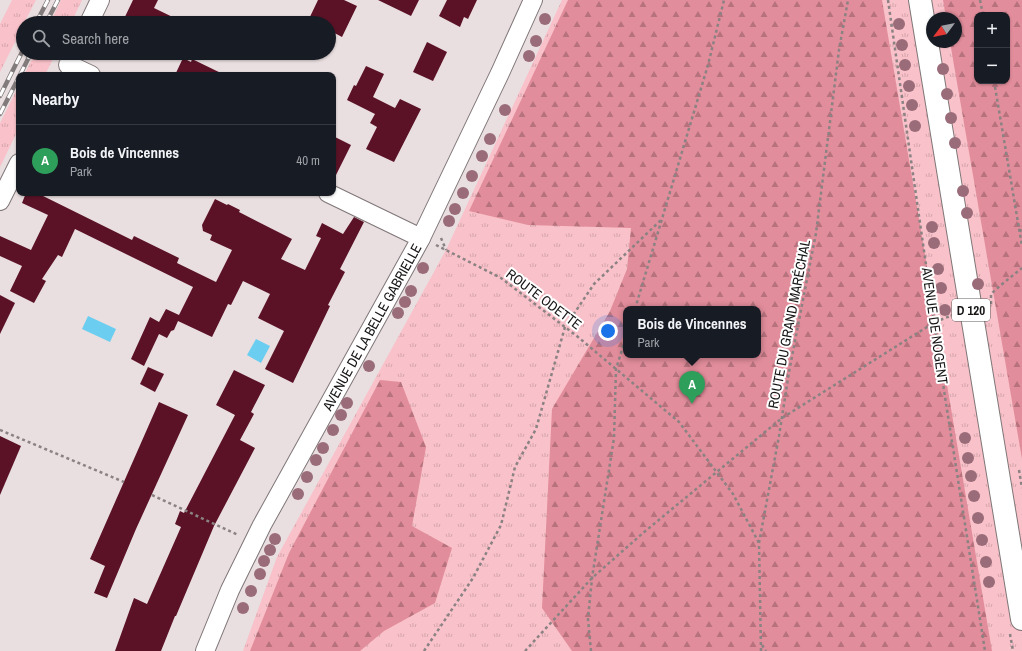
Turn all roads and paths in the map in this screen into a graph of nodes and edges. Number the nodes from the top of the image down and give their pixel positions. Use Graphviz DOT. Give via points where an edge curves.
graph roads {
  1 [pos="100,0"];
  2 [pos="533,0"];
  3 [pos="724,0"];
  4 [pos="848,0"];
  5 [pos="888,0"];
  6 [pos="920,0"];
  7 [pos="980,0"];
  8 [pos="982,12"];
  9 [pos="92,16"];
  10 [pos="68,64"];
  11 [pos="85,72"];
  12 [pos="995,84"];
  13 [pos="16,169"];
  14 [pos="334,196"];
  15 [pos="0,201"];
  16 [pos="662,219"];
  17 [pos="1022,226"];
  18 [pos="1020,232"];
  19 [pos="421,238"];
  20 [pos="1022,246"];
  21 [pos="1022,268"];
  22 [pos="635,306"];
  23 [pos="981,310"];
  24 [pos="935,322"];
  25 [pos="565,327"];
  26 [pos="623,347"];
  27 [pos="616,369"];
  28 [pos="782,418"];
  29 [pos="0,430"];
  30 [pos="717,471"];
  31 [pos="124,482"];
  32 [pos="152,495"];
  33 [pos="253,542"];
  34 [pos="759,543"];
  35 [pos="592,578"];
  36 [pos="1022,619"];
  37 [pos="761,644"];
  38 [pos="205,651"];
  39 [pos="424,651"];
  40 [pos="525,651"];
  41 [pos="591,651"];
  42 [pos="761,651"];
  43 [pos="766,651"];
  44 [pos="985,651"];
  1 -- 9 [label="street"];
  2 -- 19 [label="street, AVENUE DE LA BELLE GABRIELLE"];
  3 -- 16 [label="path" via="708,65"];
  4 -- 28 [label="path, ROUTE DU GRAND MARÉCHAL" via="839,50 816,233"];
  5 -- 24 [label="path, AVENUE DE NOGENT"];
  6 -- 23 [label="main road, D 120"];
  7 -- 8 [label="path"];
  10 -- 11 [label="street"];
  12 -- 18 [label="path"];
  13 -- 15 [label="street"];
  14 -- 19 [label="street"];
  16 -- 22 [label="path"];
  16 -- 25 [label="path" via="594,284"];
  17 -- 18 [label="path"];
  18 -- 20 [label="path"];
  19 -- 25 [label="path, ROUTE ODETTE" via="501,278"];
  19 -- 33 [label="street, AVENUE DE LA BELLE GABRIELLE"];
  21 -- 23 [label="path" via="992,294"];
  23 -- 24 [label="path" via="955,314"];
  23 -- 36 [label="main road, D 120"];
  24 -- 28 [label="path"];
  24 -- 44 [label="path, AVENUE DE NOGENT"];
  25 -- 27 [label="path, ROUTE ODETTE"];
  25 -- 39 [label="path" via="536,429 515,466 501,525 473,578"];
  26 -- 27 [label="path"];
  27 -- 30 [label="path, ROUTE ODETTE" via="679,422"];
  27 -- 35 [label="path" via="614,438"];
  28 -- 30 [label="path"];
  28 -- 34 [label="path, ROUTE DU GRAND MARÉCHAL"];
  29 -- 31 [label="path"];
  30 -- 34 [label="path, ROUTE ODETTE" via="733,494"];
  30 -- 35 [label="path"];
  32 -- 33 [label="path"];
  33 -- 38 [label="street, AVENUE DE LA BELLE GABRIELLE"];
  34 -- 37 [label="path, ROUTE DU GRAND MARÉCHAL"];
  35 -- 40 [label="path"];
  35 -- 41 [label="path" via="588,619"];
  37 -- 42 [label="path, ROUTE DU GRAND MARÉCHAL"];
  37 -- 43 [label="path"];
}
